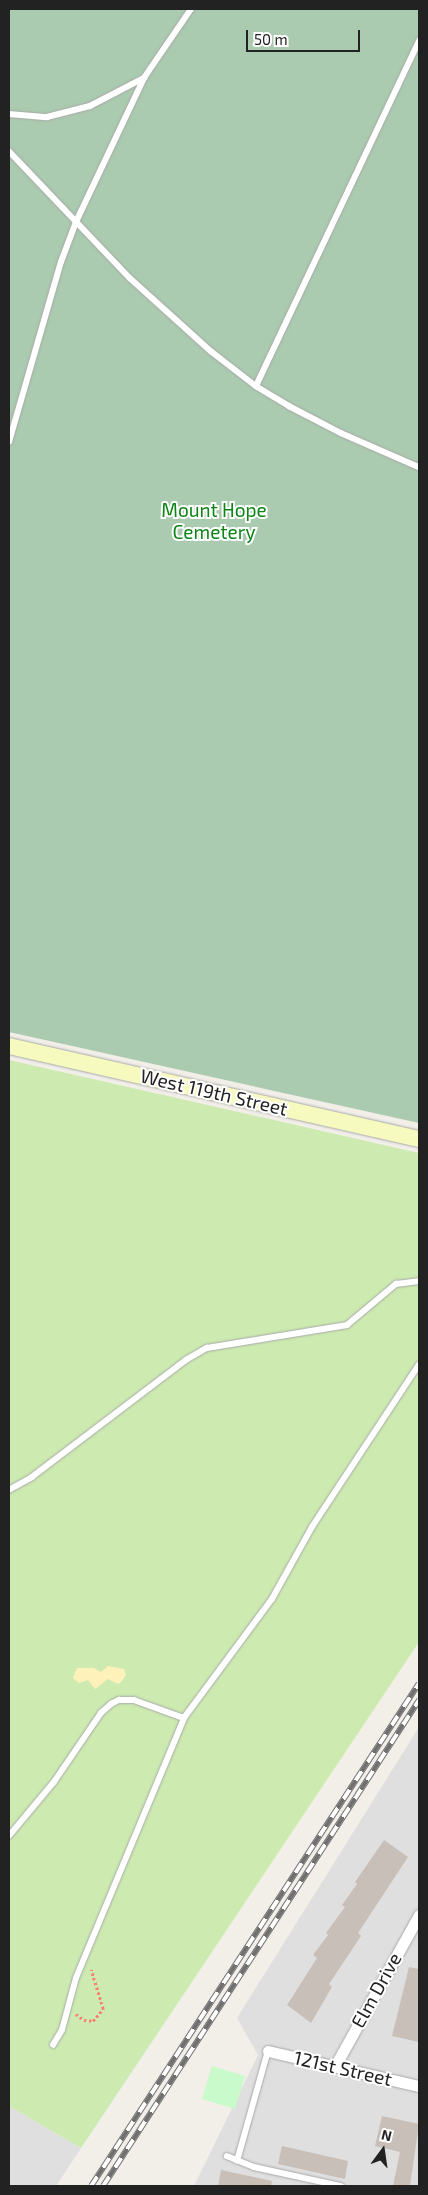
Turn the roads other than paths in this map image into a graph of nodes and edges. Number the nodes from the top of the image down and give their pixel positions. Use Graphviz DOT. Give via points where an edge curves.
graph roads {
  1 [pos="191,9"];
  2 [pos="419,41"];
  3 [pos="144,78"];
  4 [pos="9,114"];
  5 [pos="9,151"];
  6 [pos="76,222"];
  7 [pos="256,386"];
  8 [pos="9,442"];
  9 [pos="419,467"];
  10 [pos="9,1046"];
  11 [pos="419,1138"];
  12 [pos="419,1281"];
  13 [pos="419,1365"];
  14 [pos="9,1490"];
  15 [pos="184,1718"];
  16 [pos="9,1836"];
  17 [pos="419,1915"];
  18 [pos="53,2044"];
  19 [pos="268,2051"];
  20 [pos="335,2066"];
  21 [pos="419,2086"];
  22 [pos="227,2156"];
  23 [pos="237,2161"];
  24 [pos="341,2186"];
  1 -- 3 [label="lane"];
  2 -- 7 [label="lane"];
  3 -- 4 [label="lane" via="90,106 48,117"];
  3 -- 6 [label="lane"];
  5 -- 6 [label="lane"];
  6 -- 7 [label="lane" via="174,319"];
  6 -- 8 [label="lane"];
  7 -- 9 [label="lane" via="341,433"];
  10 -- 11 [label="street, West 119th Street"];
  12 -- 14 [label="lane" via="396,1284 346,1325 206,1348 32,1477"];
  13 -- 15 [label="lane" via="312,1527 272,1599"];
  15 -- 16 [label="lane" via="134,1700 119,1700 111,1704 100,1713 54,1782"];
  15 -- 18 [label="lane" via="87,1952 62,2030"];
  17 -- 20 [label="street, Elm Drive"];
  19 -- 20 [label="street, 121st Street"];
  19 -- 23 [label="lane"];
  20 -- 21 [label="street, 121st Street"];
  22 -- 23 [label="lane"];
  23 -- 24 [label="lane"];
}
